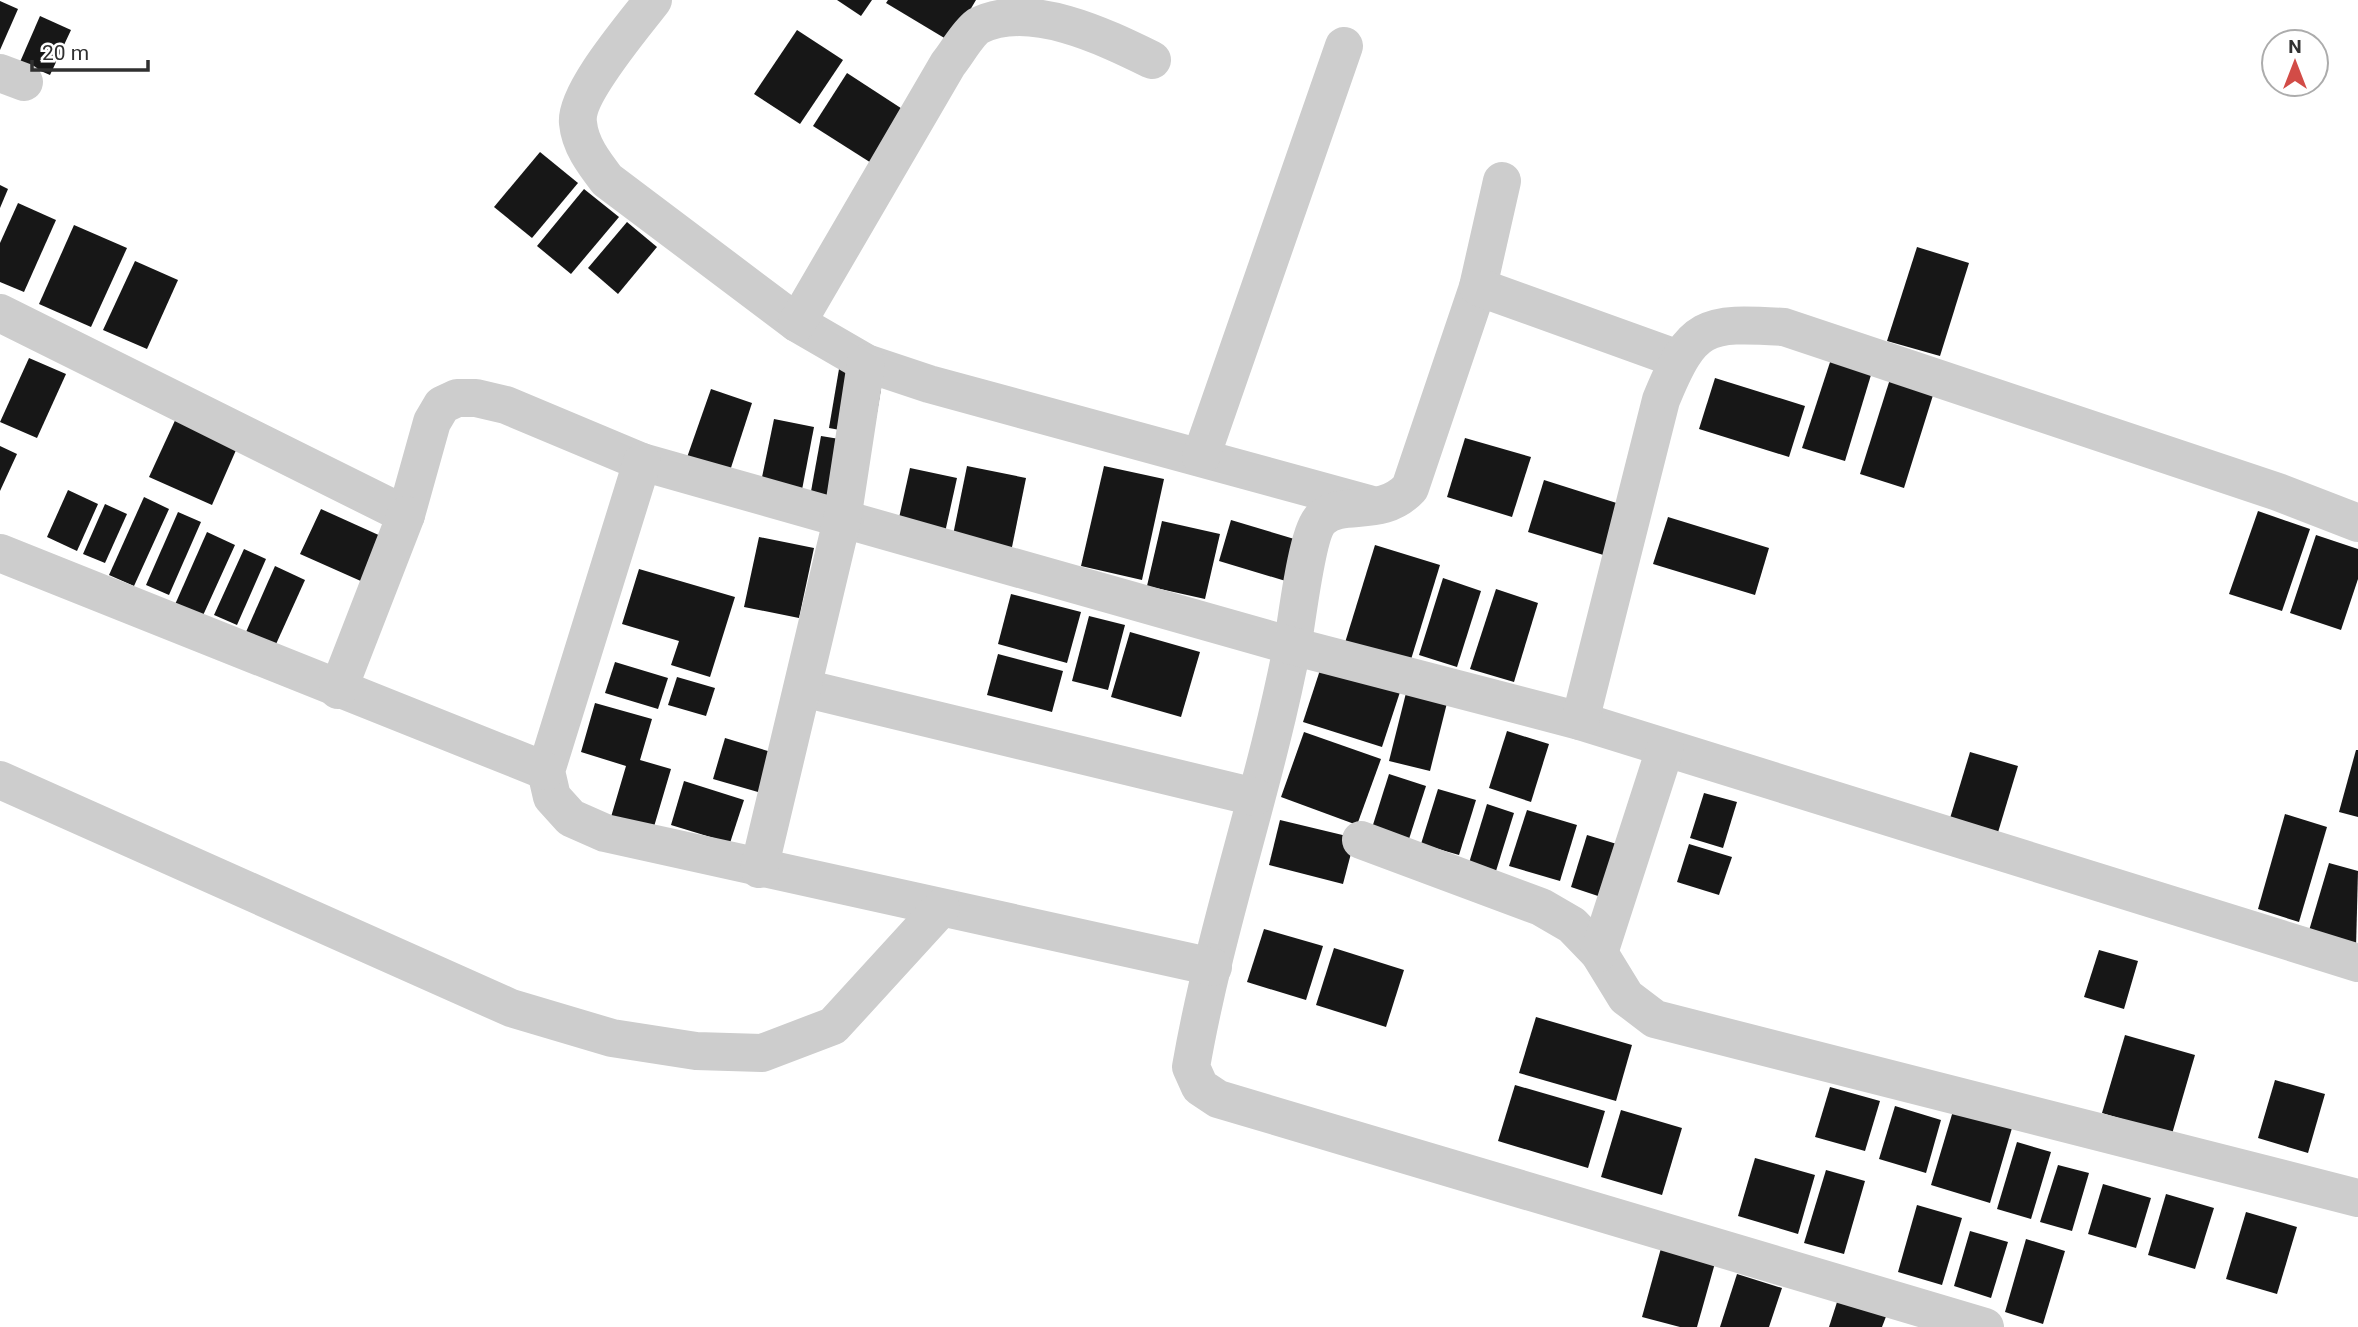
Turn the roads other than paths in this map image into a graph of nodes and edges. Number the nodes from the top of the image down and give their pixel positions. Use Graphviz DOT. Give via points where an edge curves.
graph roads {
  1 [pos="653,0"];
  2 [pos="1344,46"];
  3 [pos="1152,60"];
  4 [pos="1503,181"];
  5 [pos="1478,287"];
  6 [pos="0,313"];
  7 [pos="797,323"];
  8 [pos="1678,359"];
  9 [pos="866,363"];
  10 [pos="1201,457"];
  11 [pos="642,462"];
  12 [pos="1381,507"];
  13 [pos="407,515"];
  14 [pos="842,520"];
  15 [pos="2358,523"];
  16 [pos="0,553"];
  17 [pos="1292,646"];
  18 [pos="803,688"];
  19 [pos="338,690"];
  20 [pos="1580,721"];
  21 [pos="1665,749"];
  22 [pos="546,771"];
  23 [pos="0,780"];
  24 [pos="1255,797"];
  25 [pos="1361,840"];
  26 [pos="759,869"];
  27 [pos="941,908"];
  28 [pos="1599,953"];
  29 [pos="2358,963"];
  30 [pos="1213,967"];
  31 [pos="2358,1198"];
  32 [pos="1985,1327"];
  1 -- 7 [label="street" via="590,84 577,121 587,153 607,180"];
  2 -- 10 [label="street"];
  3 -- 7 [label="street" via="1062,17 1010,14 978,26 948,64"];
  4 -- 5 [label="street"];
  5 -- 8 [label="street"];
  5 -- 12 [label="street" via="1410,488 1398,502"];
  6 -- 13 [label="street"];
  7 -- 9 [label="street"];
  8 -- 15 [label="street" via="1703,331 1740,324 1784,327"];
  8 -- 20 [label="street" via="1661,400"];
  9 -- 10 [label="street"];
  9 -- 14 [label="street"];
  10 -- 12 [label="street"];
  11 -- 13 [label="street" via="506,405 457,398 442,405 432,422"];
  11 -- 14 [label="street"];
  11 -- 22 [label="street"];
  12 -- 17 [label="street" via="1322,518 1312,536"];
  13 -- 19 [label="street"];
  14 -- 17 [label="street"];
  14 -- 18 [label="street"];
  16 -- 19 [label="street"];
  17 -- 20 [label="street"];
  17 -- 24 [label="street"];
  18 -- 24 [label="street"];
  18 -- 26 [label="street"];
  19 -- 22 [label="street"];
  20 -- 21 [label="street"];
  21 -- 28 [label="street"];
  21 -- 29 [label="street"];
  22 -- 26 [label="street" via="552,797 570,818 604,833"];
  23 -- 27 [label="street" via="511,1008 612,1038 696,1051 762,1053 833,1026"];
  24 -- 30 [label="street"];
  25 -- 28 [label="street" via="1541,907 1572,925"];
  26 -- 27 [label="street"];
  27 -- 30 [label="street"];
  28 -- 31 [label="street" via="1626,997 1655,1019"];
  30 -- 32 [label="street" via="1191,1067 1200,1087 1218,1099"];
}
